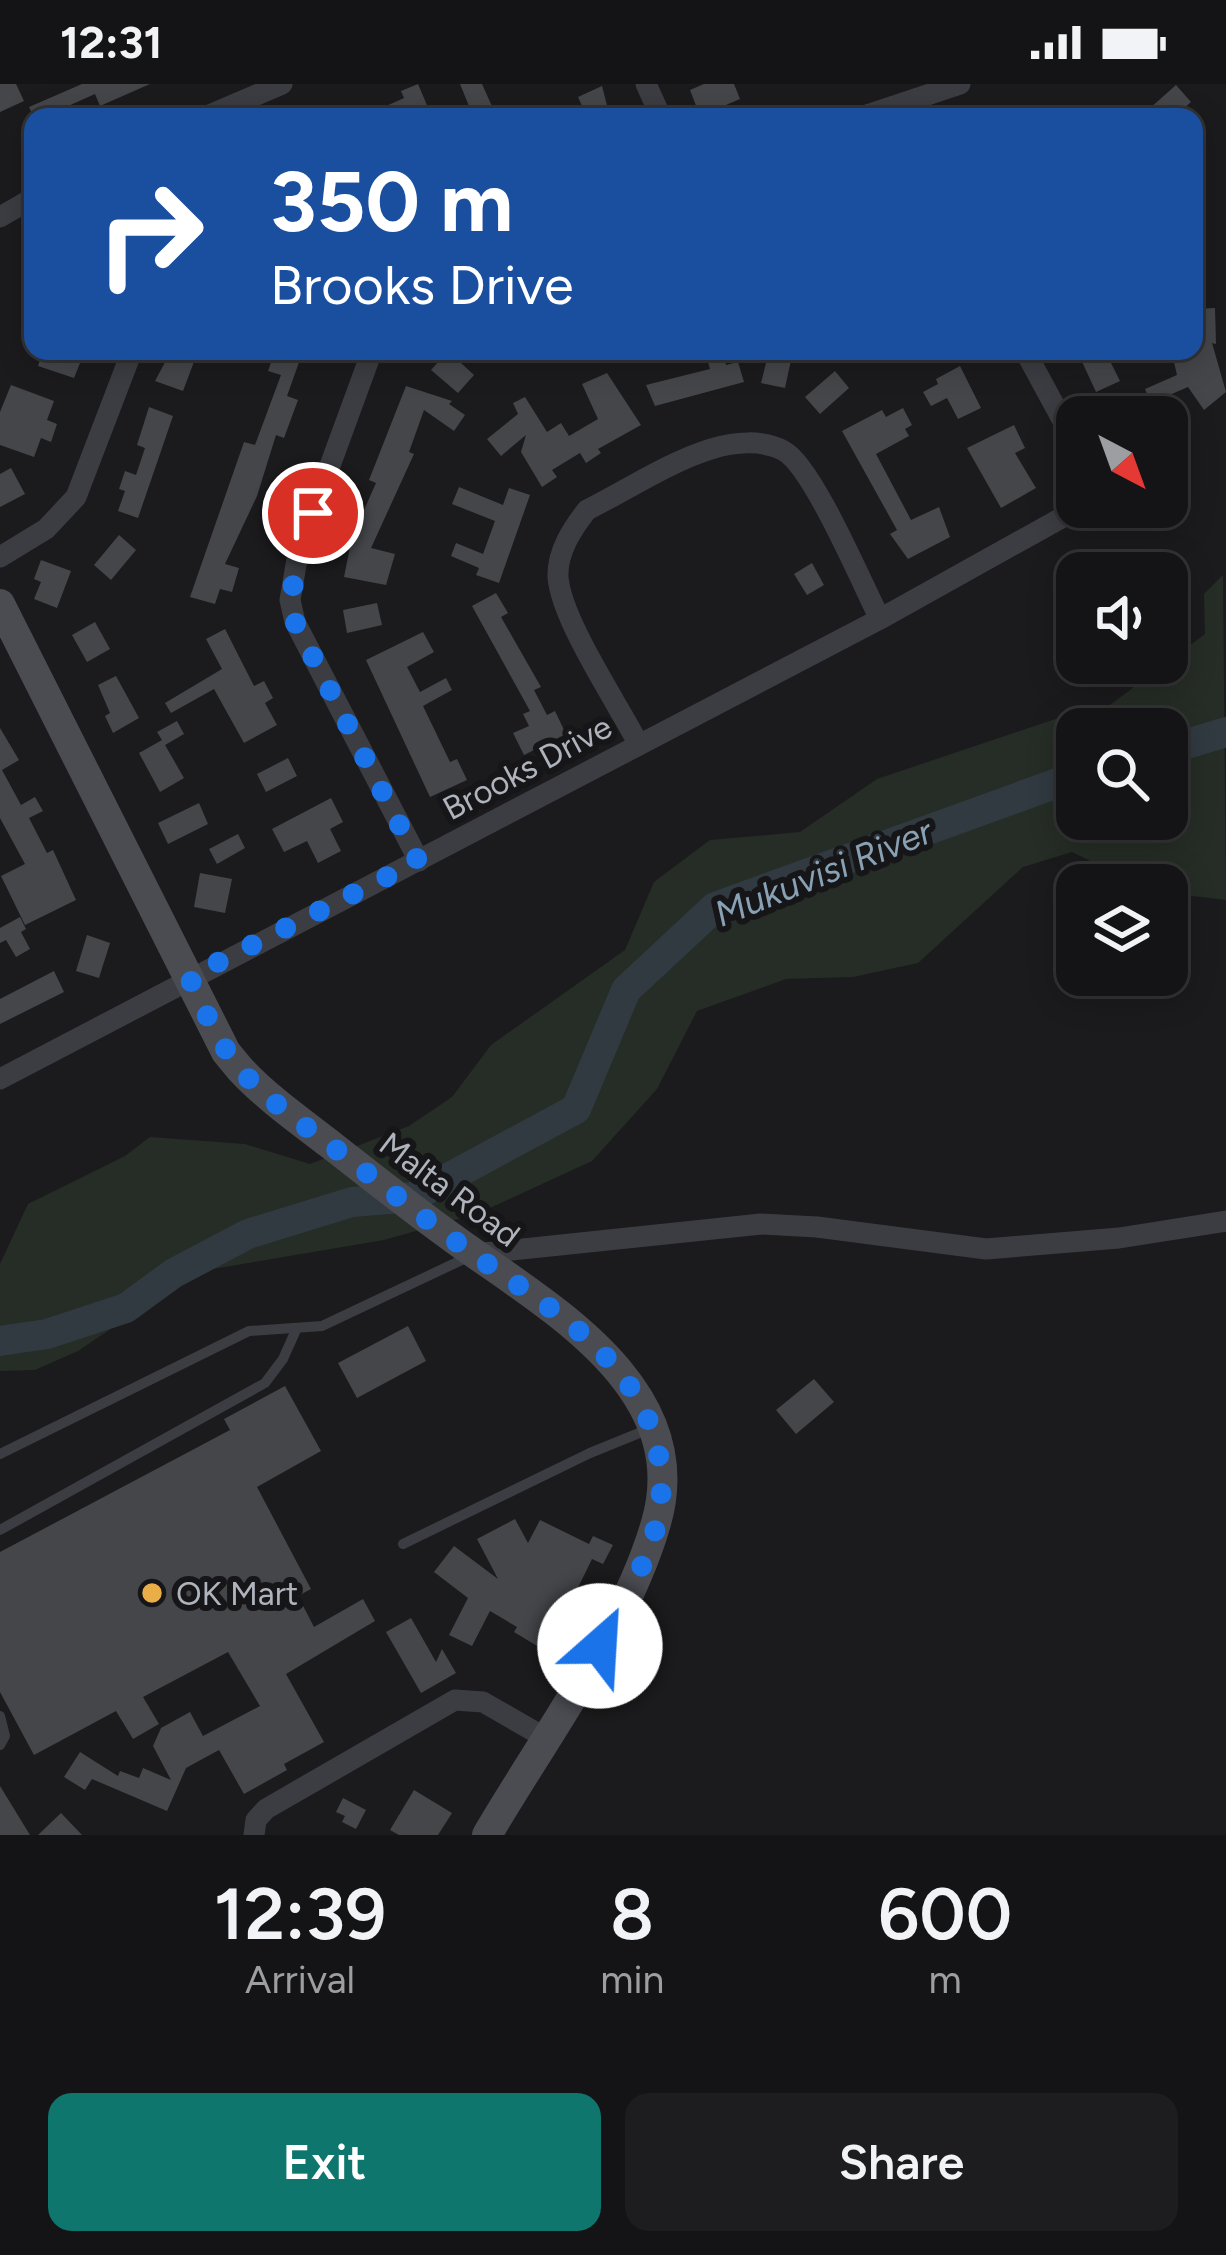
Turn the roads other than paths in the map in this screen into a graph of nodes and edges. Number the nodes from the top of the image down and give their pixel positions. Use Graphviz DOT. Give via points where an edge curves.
graph roads {
  1 [pos="282,84"];
  2 [pos="961,84"];
  3 [pos="226,108"];
  4 [pos="901,108"];
  5 [pos="129,360"];
  6 [pos="369,360"];
  7 [pos="1030,360"];
  8 [pos="1056,408"];
  9 [pos="1056,521"];
  10 [pos="0,557"];
  11 [pos="0,604"];
  12 [pos="880,619"];
  13 [pos="639,746"];
  14 [pos="418,861"];
  15 [pos="189,977"];
  16 [pos="0,1079"];
  17 [pos="1226,1221"];
  18 [pos="474,1254"];
  19 [pos="296,1330"];
  20 [pos="652,1427"];
  21 [pos="0,1454"];
  22 [pos="0,1529"];
  23 [pos="403,1544"];
  24 [pos="0,1716"];
  25 [pos="544,1738"];
  26 [pos="0,1745"];
  27 [pos="254,1835"];
  28 [pos="487,1835"];
  1 -- 3 [label="street"];
  2 -- 4 [label="street"];
  5 -- 10 [label="street" via="76,497 46,530"];
  6 -- 14 [label="street" via="298,553 290,600"];
  7 -- 8 [label="street"];
  9 -- 12 [label="street, Brooks Drive"];
  11 -- 15 [label="street, Malta Road"];
  12 -- 13 [label="street, Brooks Drive"];
  12 -- 13 [label="street" via="813,488 784,451 736,443 708,450 587,510 560,557 558,578 566,609"];
  13 -- 14 [label="street, Brooks Drive"];
  14 -- 15 [label="street, Brooks Drive"];
  15 -- 16 [label="street, Brooks Drive"];
  15 -- 18 [label="street, Malta Road" via="240,1069"];
  17 -- 18 [label="street" via="986,1250 761,1224"];
  18 -- 19 [label="lane" via="345,1318"];
  18 -- 20 [label="street, Malta Road" via="599,1348"];
  19 -- 21 [label="lane" via="248,1330"];
  19 -- 22 [label="lane" via="266,1383"];
  20 -- 23 [label="lane"];
  20 -- 25 [label="street, Malta Road" via="661,1494 645,1556"];
  24 -- 26 [label="lane"];
  25 -- 27 [label="street" via="483,1702 455,1700 266,1809"];
  25 -- 28 [label="street, Malta Road"];
}
